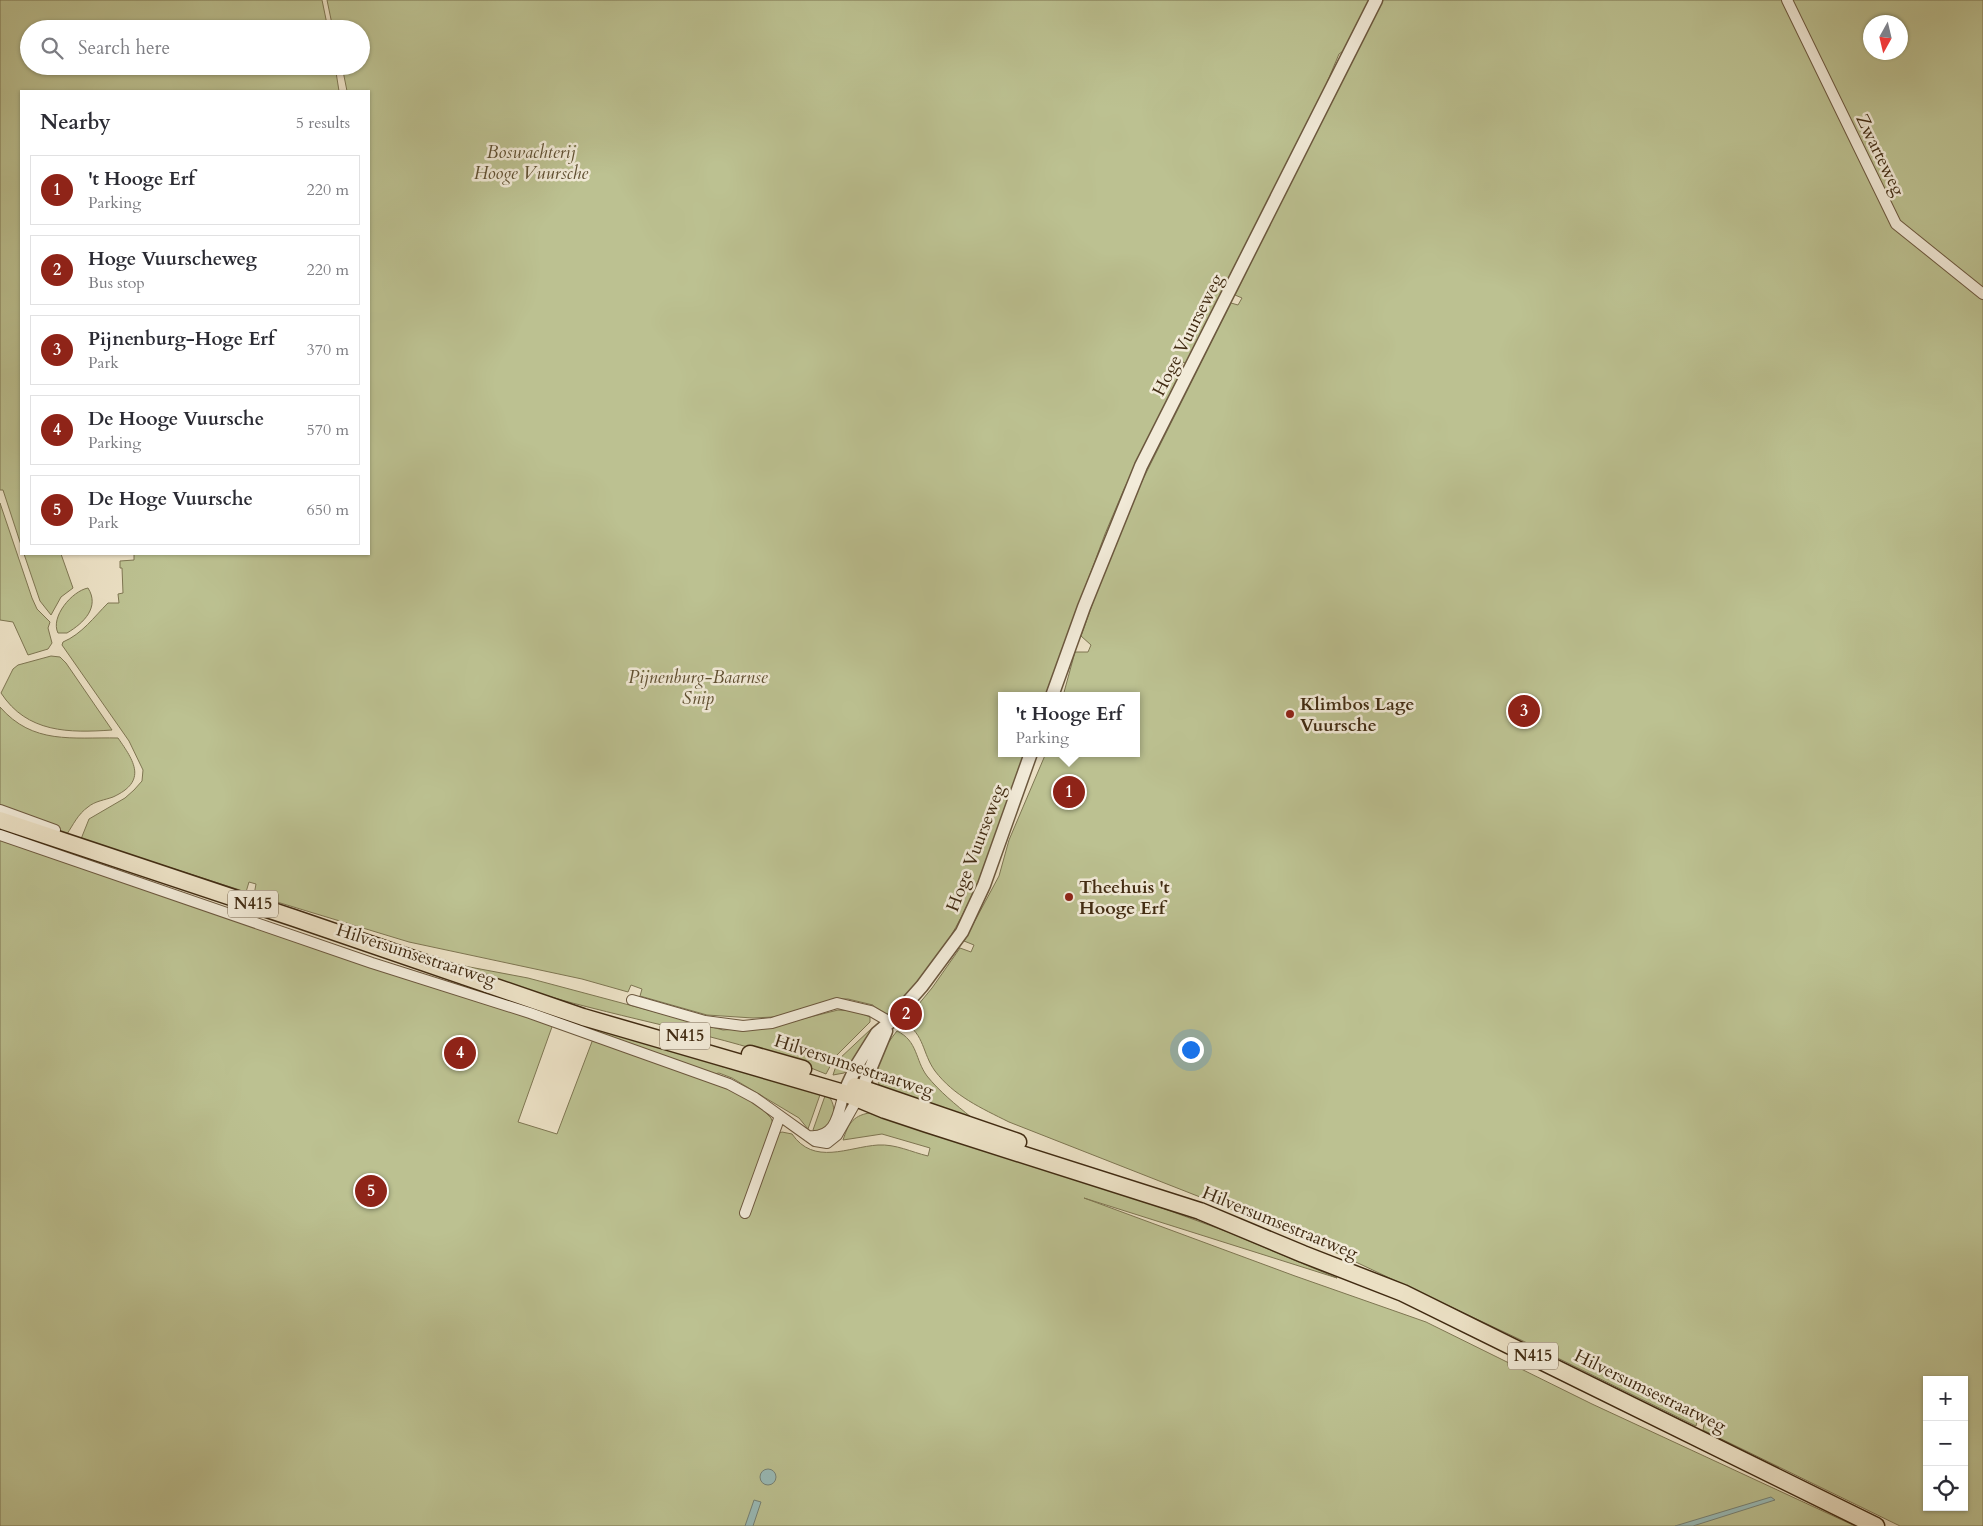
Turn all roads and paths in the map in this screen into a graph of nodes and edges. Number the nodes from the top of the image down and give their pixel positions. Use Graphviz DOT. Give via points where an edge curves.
graph roads {
  1 [pos="1376,0"];
  2 [pos="1787,0"];
  3 [pos="1983,294"];
  4 [pos="1053,692"];
  5 [pos="1030,757"];
  6 [pos="0,810"];
  7 [pos="0,820"];
  8 [pos="0,835"];
  9 [pos="76,838"];
  10 [pos="632,1000"];
  11 [pos="890,1022"];
  12 [pos="853,1091"];
  13 [pos="780,1116"];
  14 [pos="807,1136"];
  15 [pos="744,1213"];
  16 [pos="1876,1526"];
  1 -- 4 [label="street, Hoge Vuurseweg" via="1141,466 1108,544"];
  2 -- 3 [label="street, Zwarteweg" via="1896,224"];
  5 -- 11 [label="street, Hoge Vuurseweg" via="969,918 922,986"];
  6 -- 9 [label="street"];
  7 -- 12 [label="main road, Hilversumsestraatweg / N415" via="506,990 772,1060"];
  8 -- 13 [label="street, Hilversumsestraatweg" via="658,1058 729,1084"];
  10 -- 11 [label="street, Hilversumsestraatweg" via="705,1021 743,1026 772,1023 837,1003 871,1011"];
  11 -- 12 [label="street, Hoge Vuurseweg" via="873,1060"];
  12 -- 14 [label="street, Hilversumsestraatweg" via="830,1130 824,1135"];
  12 -- 14 [label="street, Hilversumsestraatweg" via="837,1135 832,1140 821,1143"];
  12 -- 16 [label="main road, Hilversumsestraatweg / N415" via="992,1132 1403,1293"];
  13 -- 14 [label="street, Hilversumsestraatweg"];
  13 -- 15 [label="street"];
}
